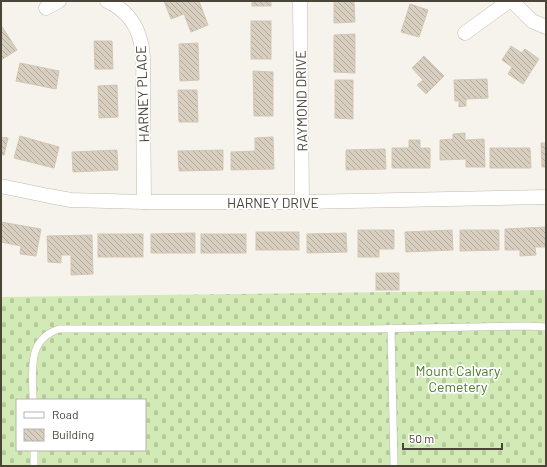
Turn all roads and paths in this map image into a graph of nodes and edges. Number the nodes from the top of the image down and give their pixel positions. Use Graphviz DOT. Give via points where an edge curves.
graph roads {
  1 [pos="59,1"];
  2 [pos="107,1"];
  3 [pos="300,1"];
  4 [pos="509,1"];
  5 [pos="512,1"];
  6 [pos="46,8"];
  7 [pos="546,27"];
  8 [pos="465,32"];
  9 [pos="1,186"];
  10 [pos="546,197"];
  11 [pos="144,202"];
  12 [pos="302,202"];
  13 [pos="546,327"];
  14 [pos="391,328"];
  15 [pos="33,399"];
  16 [pos="34,451"];
  17 [pos="34,466"];
  18 [pos="394,466"];
  1 -- 6 [label="street"];
  2 -- 11 [label="street, HARNEY PLACE" via="129,17 140,38 143,65"];
  3 -- 12 [label="street, RAYMOND DRIVE"];
  4 -- 8 [label="street"];
  5 -- 7 [label="street" via="532,22"];
  9 -- 11 [label="street, HARNEY DRIVE" via="71,200"];
  10 -- 12 [label="street, HARNEY DRIVE"];
  11 -- 12 [label="street, HARNEY DRIVE"];
  13 -- 14 [label="lane"];
  14 -- 15 [label="lane" via="60,329 47,334 36,348 33,360"];
  14 -- 18 [label="lane"];
  16 -- 17 [label="lane"];
}
